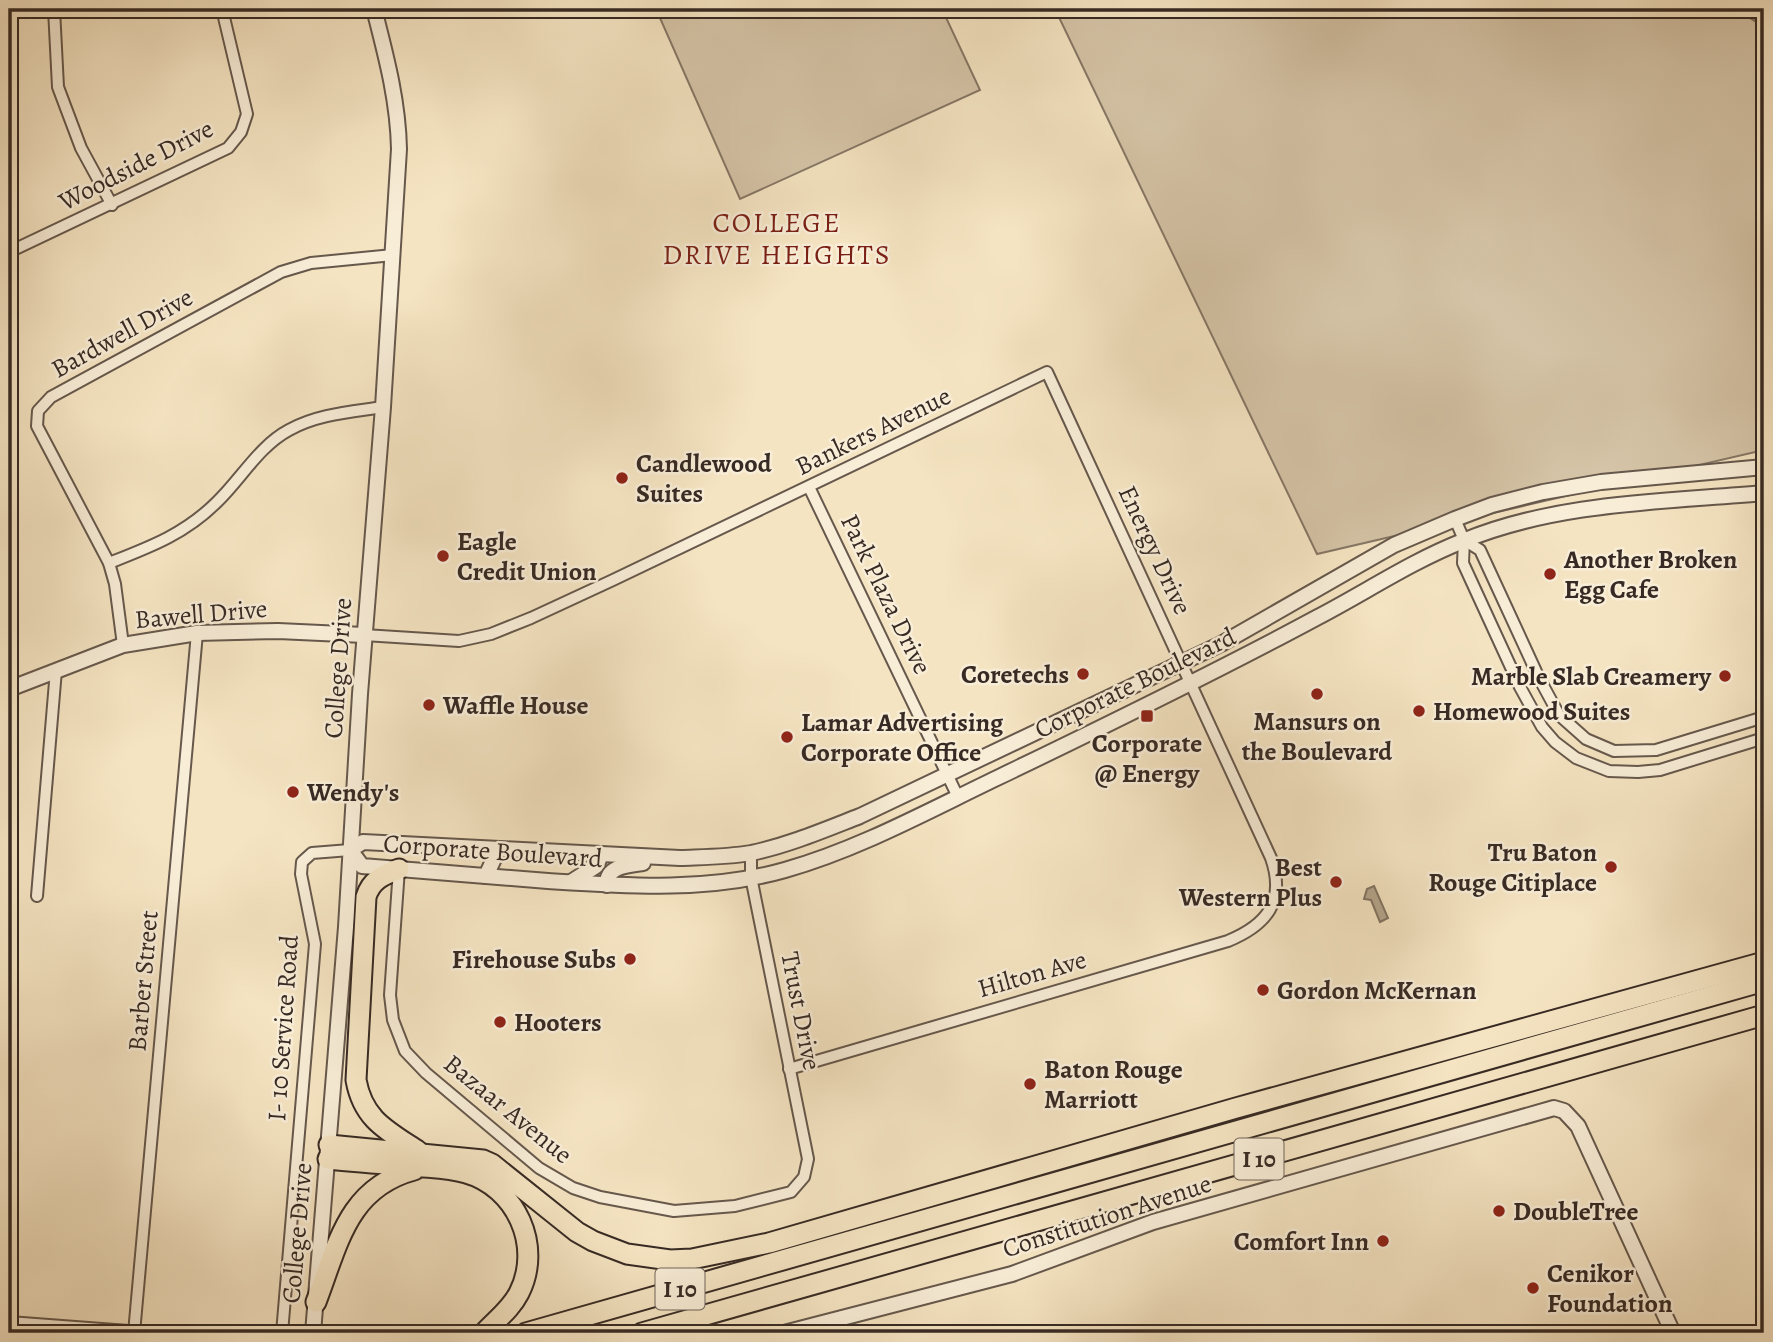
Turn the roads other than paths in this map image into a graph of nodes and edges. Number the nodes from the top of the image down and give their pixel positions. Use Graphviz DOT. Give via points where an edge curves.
graph roads {
  1 [pos="54,9"];
  2 [pos="222,9"];
  3 [pos="374,9"];
  4 [pos="112,205"];
  5 [pos="9,252"];
  6 [pos="393,254"];
  7 [pos="1048,372"];
  8 [pos="383,407"];
  9 [pos="1764,467"];
  10 [pos="809,487"];
  11 [pos="1764,493"];
  12 [pos="1455,519"];
  13 [pos="1464,540"];
  14 [pos="109,563"];
  15 [pos="197,633"];
  16 [pos="364,635"];
  17 [pos="1522,641"];
  18 [pos="123,645"];
  19 [pos="1503,649"];
  20 [pos="1183,663"];
  21 [pos="56,670"];
  22 [pos="1192,684"];
  23 [pos="9,689"];
  24 [pos="1762,718"];
  25 [pos="1064,719"];
  26 [pos="1574,730"];
  27 [pos="1764,736"];
  28 [pos="1563,748"];
  29 [pos="1053,751"];
  30 [pos="1648,751"];
  31 [pos="1650,771"];
  32 [pos="947,774"];
  33 [pos="958,797"];
  34 [pos="803,839"];
  35 [pos="350,850"];
  36 [pos="498,850"];
  37 [pos="751,853"];
  38 [pos="601,855"];
  39 [pos="660,857"];
  40 [pos="399,869"];
  41 [pos="785,870"];
  42 [pos="486,876"];
  43 [pos="751,877"];
  44 [pos="570,882"];
  45 [pos="607,885"];
  46 [pos="37,896"];
  47 [pos="1273,902"];
  48 [pos="1764,962"];
  49 [pos="1764,981"];
  50 [pos="1764,1015"];
  51 [pos="789,1069"];
  52 [pos="328,1152"];
  53 [pos="425,1160"];
  54 [pos="804,1177"];
  55 [pos="316,1302"];
  56 [pos="754,1302"];
  57 [pos="16,1326"];
  58 [pos="134,1332"];
  59 [pos="156,1333"];
  60 [pos="282,1333"];
  61 [pos="313,1333"];
  62 [pos="484,1333"];
  63 [pos="526,1333"];
  64 [pos="642,1333"];
  65 [pos="685,1333"];
  66 [pos="784,1333"];
  67 [pos="1673,1333"];
  1 -- 4 [label="street" via="58,87 81,148"];
  2 -- 4 [label="street, Woodside Drive" via="247,114 241,132 228,148"];
  3 -- 6 [label="street, College Drive" via="398,116"];
  4 -- 5 [label="street, Woodside Drive"];
  6 -- 8 [label="street, College Drive"];
  6 -- 14 [label="street, Bardwell Drive" via="311,263 281,272 51,397 38,411 37,426"];
  7 -- 10 [label="street, Bankers Avenue"];
  7 -- 20 [label="street, Energy Drive"];
  8 -- 14 [label="street" via="319,417 288,430 195,522 164,541"];
  8 -- 16 [label="street, College Drive"];
  9 -- 12 [label="street, Corporate Boulevard" via="1601,482 1543,492"];
  10 -- 16 [label="street, Bankers Avenue" via="491,634 459,641"];
  10 -- 32 [label="street, Park Plaza Drive"];
  11 -- 13 [label="street, Corporate Boulevard" via="1562,513"];
  12 -- 13 [label="street"];
  12 -- 20 [label="street, Corporate Boulevard" via="1394,545"];
  13 -- 17 [label="street" via="1480,550"];
  13 -- 19 [label="street" via="1463,562"];
  13 -- 22 [label="street, Corporate Boulevard" via="1401,569"];
  14 -- 18 [label="street, Bardwell Drive"];
  15 -- 16 [label="street, Bawell Drive"];
  15 -- 18 [label="street, Bawell Drive"];
  15 -- 58 [label="street, Barber Street"];
  16 -- 35 [label="street, College Drive"];
  17 -- 19 [label="street"];
  17 -- 26 [label="street" via="1559,715"];
  18 -- 21 [label="street, Bawell Drive"];
  19 -- 28 [label="street" via="1542,727"];
  20 -- 22 [label="street, Energy Drive"];
  20 -- 25 [label="street, Corporate Boulevard"];
  21 -- 23 [label="street, Bawell Drive"];
  21 -- 46 [label="street"];
  22 -- 29 [label="street, Corporate Boulevard"];
  22 -- 47 [label="street, Energy Drive" via="1272,858 1276,872"];
  24 -- 27 [label="street"];
  24 -- 30 [label="street"];
  25 -- 29 [label="street" via="1050,742"];
  25 -- 32 [label="street, Corporate Boulevard"];
  26 -- 28 [label="street"];
  26 -- 30 [label="street" via="1614,751"];
  27 -- 31 [label="street"];
  28 -- 31 [label="street" via="1609,771"];
  29 -- 33 [label="street, Corporate Boulevard"];
  30 -- 31 [label="street"];
  32 -- 33 [label="street, Park Plaza Drive"];
  32 -- 34 [label="street, Corporate Boulevard"];
  33 -- 41 [label="street, Corporate Boulevard" via="847,849"];
  34 -- 37 [label="street, Corporate Boulevard"];
  34 -- 41 [label="street" via="787,855"];
  35 -- 36 [label="street, Corporate Boulevard" via="363,842"];
  35 -- 40 [label="street, Corporate Boulevard" via="362,866"];
  35 -- 52 [label="street, College Drive"];
  35 -- 60 [label="street, I- 10 Service Road" via="312,853 302,862 315,944"];
  36 -- 38 [label="street, Corporate Boulevard"];
  36 -- 42 [label="street"];
  37 -- 39 [label="street, Corporate Boulevard"];
  37 -- 43 [label="street, Trust Drive"];
  38 -- 39 [label="street, Corporate Boulevard"];
  38 -- 44 [label="street" via="596,866"];
  39 -- 45 [label="street" via="615,869"];
  40 -- 42 [label="street, Corporate Boulevard"];
  40 -- 53 [label="highway" via="377,879 366,897 356,1080 363,1104 380,1126"];
  40 -- 54 [label="street, Bazaar Avenue" via="390,995 393,1020 405,1051 539,1168 600,1197 674,1211 759,1202 791,1192"];
  41 -- 43 [label="street, Corporate Boulevard"];
  42 -- 44 [label="street, Corporate Boulevard"];
  43 -- 45 [label="street, Corporate Boulevard" via="684,886"];
  43 -- 51 [label="street, Trust Drive"];
  44 -- 45 [label="street, Corporate Boulevard"];
  47 -- 51 [label="street, Hilton Ave" via="1256,928 1228,941"];
  48 -- 53 [label="highway" via="782,1239 692,1259 648,1258 608,1248 566,1226 492,1164 473,1157"];
  49 -- 63 [label="highway, I 10"];
  50 -- 56 [label="highway, I 10"];
  51 -- 54 [label="street, Trust Drive" via="808,1159"];
  52 -- 53 [label="highway"];
  52 -- 55 [label="street, College Drive"];
  53 -- 55 [label="highway" via="386,1180 356,1206"];
  53 -- 62 [label="highway" via="487,1181 510,1201 525,1230 528,1261 523,1283 512,1305"];
  55 -- 61 [label="street, College Drive"];
  56 -- 64 [label="highway, I 10"];
  56 -- 65 [label="highway"];
  57 -- 58 [label="street"];
  58 -- 59 [label="street"];
  66 -- 67 [label="street, Constitution Avenue" via="1012,1274 1153,1223 1554,1108 1564,1111 1578,1126"];
}
